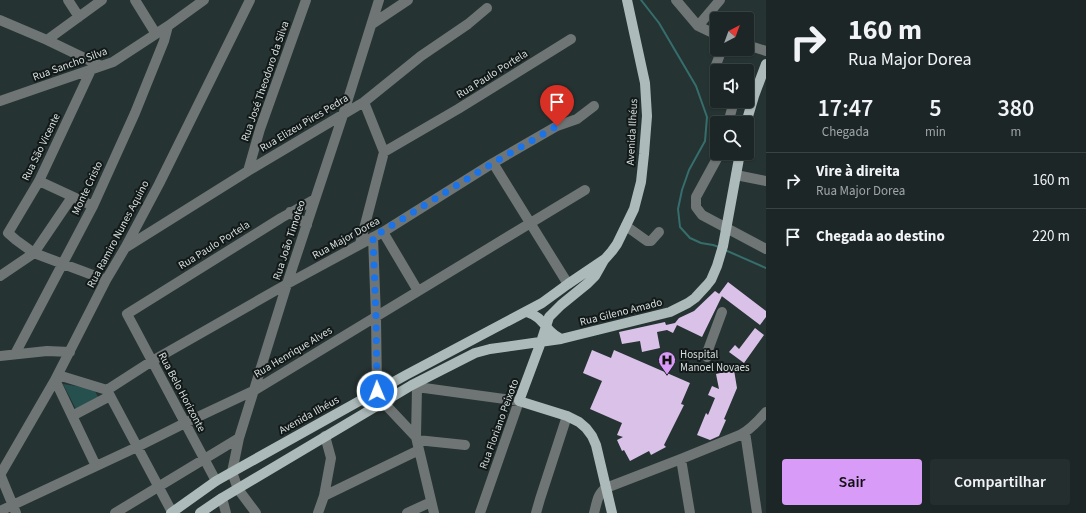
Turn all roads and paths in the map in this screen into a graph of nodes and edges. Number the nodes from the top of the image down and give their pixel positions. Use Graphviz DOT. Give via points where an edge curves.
graph roads {
  1 [pos="68,0"];
  2 [pos="102,0"];
  3 [pos="135,0"];
  4 [pos="204,0"];
  5 [pos="250,0"];
  6 [pos="306,0"];
  7 [pos="379,0"];
  8 [pos="408,0"];
  9 [pos="627,0"];
  10 [pos="676,0"];
  11 [pos="720,0"];
  12 [pos="487,8"];
  13 [pos="79,16"];
  14 [pos="0,20"];
  15 [pos="372,24"];
  16 [pos="168,26"];
  17 [pos="698,26"];
  18 [pos="710,32"];
  19 [pos="156,34"];
  20 [pos="571,39"];
  21 [pos="47,40"];
  22 [pos="754,48"];
  23 [pos="766,51"];
  24 [pos="766,64"];
  25 [pos="101,66"];
  26 [pos="91,70"];
  27 [pos="754,90"];
  28 [pos="0,100"];
  29 [pos="364,102"];
  30 [pos="594,106"];
  31 [pos="343,115"];
  32 [pos="384,152"];
  33 [pos="716,160"];
  34 [pos="739,160"];
  35 [pos="493,163"];
  36 [pos="248,171"];
  37 [pos="736,175"];
  38 [pos="39,181"];
  39 [pos="766,181"];
  40 [pos="585,190"];
  41 [pos="72,197"];
  42 [pos="315,199"];
  43 [pos="93,206"];
  44 [pos="290,212"];
  45 [pos="530,224"];
  46 [pos="307,225"];
  47 [pos="626,226"];
  48 [pos="726,227"];
  49 [pos="383,232"];
  50 [pos="659,232"];
  51 [pos="373,237"];
  52 [pos="360,244"];
  53 [pos="125,248"];
  54 [pos="766,249"];
  55 [pos="34,253"];
  56 [pos="605,259"];
  57 [pos="62,264"];
  58 [pos="0,276"];
  59 [pos="106,280"];
  60 [pos="287,284"];
  61 [pos="568,284"];
  62 [pos="418,290"];
  63 [pos="527,312"];
  64 [pos="722,312"];
  65 [pos="127,314"];
  66 [pos="376,317"];
  67 [pos="546,326"];
  68 [pos="561,339"];
  69 [pos="541,342"];
  70 [pos="70,352"];
  71 [pos="15,354"];
  72 [pos="0,356"];
  73 [pos="707,357"];
  74 [pos="152,361"];
  75 [pos="57,377"];
  76 [pos="414,386"];
  77 [pos="255,390"];
  78 [pos="377,391"];
  79 [pos="109,393"];
  80 [pos="519,401"];
  81 [pos="383,402"];
  82 [pos="766,412"];
  83 [pos="72,416"];
  84 [pos="567,416"];
  85 [pos="762,422"];
  86 [pos="185,423"];
  87 [pos="745,432"];
  88 [pos="326,436"];
  89 [pos="239,438"];
  90 [pos="417,442"];
  91 [pos="465,445"];
  92 [pos="138,447"];
  93 [pos="681,459"];
  94 [pos="204,460"];
  95 [pos="96,466"];
  96 [pos="232,472"];
  97 [pos="0,474"];
  98 [pos="216,481"];
  99 [pos="159,487"];
  100 [pos="606,488"];
  101 [pos="238,489"];
  102 [pos="324,496"];
  103 [pos="222,498"];
  104 [pos="432,502"];
  105 [pos="15,509"];
  106 [pos="0,511"];
  107 [pos="172,512"];
  108 [pos="317,512"];
  109 [pos="115,513"];
  110 [pos="200,513"];
  111 [pos="226,513"];
  112 [pos="256,513"];
  113 [pos="407,513"];
  114 [pos="434,513"];
  115 [pos="480,513"];
  116 [pos="536,513"];
  117 [pos="594,513"];
  118 [pos="612,513"];
  119 [pos="690,513"];
  120 [pos="757,513"];
  1 -- 13 [label="street"];
  2 -- 13 [label="street"];
  3 -- 19 [label="street"];
  4 -- 16 [label="street, Rua Sancho Silva"];
  5 -- 53 [label="street, Rua Ramiro Nunes Aquino"];
  6 -- 36 [label="street, Rua José Theodoro da Silva" via="260,129"];
  7 -- 15 [label="street, Rua João Timoteo"];
  8 -- 15 [label="street"];
  9 -- 47 [label="main road, Avenida Ilhéus" via="645,83 647,116 641,182 634,209"];
  10 -- 17 [label="street"];
  11 -- 17 [label="street"];
  12 -- 29 [label="street, Rua Elizeu Pires Pedra"];
  13 -- 21 [label="street"];
  14 -- 21 [label="street"];
  15 -- 31 [label="street, Rua João Timoteo"];
  16 -- 19 [label="street, Rua Sancho Silva"];
  16 -- 43 [label="street, Monte Cristo" via="135,113"];
  17 -- 18 [label="street"];
  19 -- 25 [label="street, Rua Sancho Silva" via="113,62"];
  20 -- 32 [label="street, Rua Paulo Portela"];
  21 -- 25 [label="street"];
  22 -- 23 [label="street"];
  24 -- 27 [label="main road"];
  25 -- 26 [label="street, Rua Sancho Silva"];
  26 -- 28 [label="street, Rua Sancho Silva"];
  26 -- 38 [label="street, Rua São Vicente"];
  29 -- 31 [label="street, Rua Elizeu Pires Pedra"];
  29 -- 32 [label="street"];
  30 -- 35 [label="street, Rua Major Dorea" via="577,119 557,126"];
  31 -- 36 [label="street, Rua Elizeu Pires Pedra"];
  31 -- 42 [label="street, Rua João Timoteo"];
  32 -- 52 [label="street"];
  33 -- 48 [label="street" via="696,197 696,207 702,215"];
  34 -- 37 [label="main road, Rua Gileno Amado"];
  35 -- 45 [label="street"];
  35 -- 49 [label="street, Rua Major Dorea"];
  36 -- 53 [label="street, Rua Elizeu Pires Pedra"];
  37 -- 39 [label="street"];
  37 -- 48 [label="main road, Rua Gileno Amado"];
  38 -- 41 [label="street"];
  38 -- 55 [label="street, Rua São Vicente" via="8,233"];
  40 -- 45 [label="street, Rua Henrique Alves"];
  41 -- 43 [label="street"];
  41 -- 55 [label="street"];
  42 -- 44 [label="street, Rua Paulo Portela"];
  42 -- 46 [label="street, Rua João Timoteo"];
  43 -- 57 [label="street, Monte Cristo"];
  44 -- 46 [label="street"];
  44 -- 65 [label="street, Rua Paulo Portela"];
  45 -- 61 [label="street"];
  45 -- 62 [label="street, Rua Henrique Alves"];
  46 -- 60 [label="street, Rua João Timoteo"];
  47 -- 50 [label="street" via="649,241"];
  47 -- 56 [label="main road, Avenida Ilhéus" via="617,244"];
  48 -- 54 [label="street"];
  48 -- 68 [label="main road, Rua Gileno Amado" via="723,246 711,280 688,303 670,312"];
  49 -- 51 [label="street, Rua Major Dorea"];
  49 -- 62 [label="street"];
  51 -- 52 [label="street, Rua Major Dorea"];
  51 -- 66 [label="street"];
  52 -- 60 [label="street, Rua Major Dorea"];
  53 -- 59 [label="street, Rua Ramiro Nunes Aquino"];
  55 -- 57 [label="street"];
  55 -- 58 [label="street"];
  56 -- 61 [label="main road, Avenida Ilhéus"];
  56 -- 67 [label="main road, Avenida Ilhéus" via="595,276 554,311"];
  57 -- 59 [label="street"];
  57 -- 71 [label="street, Monte Cristo"];
  59 -- 70 [label="street, Rua Ramiro Nunes Aquino"];
  60 -- 74 [label="street, Rua Major Dorea"];
  60 -- 77 [label="street, Rua João Timoteo"];
  61 -- 63 [label="main road, Avenida Ilhéus"];
  62 -- 66 [label="street, Rua Henrique Alves"];
  63 -- 67 [label="main road" via="534,314"];
  63 -- 78 [label="main road, Avenida Ilhéus"];
  64 -- 73 [label="street"];
  65 -- 74 [label="street, Rua Belo Horizonte"];
  66 -- 77 [label="street, Rua Henrique Alves"];
  66 -- 78 [label="street"];
  67 -- 68 [label="main road"];
  67 -- 69 [label="main road, Avenida Ilhéus"];
  68 -- 69 [label="main road, Rua Gileno Amado"];
  69 -- 76 [label="main road" via="482,350"];
  69 -- 80 [label="main road, Rua Floriano Peixoto"];
  70 -- 71 [label="street"];
  70 -- 75 [label="street, Rua Ramiro Nunes Aquino"];
  71 -- 72 [label="street"];
  74 -- 79 [label="street, Rua Major Dorea"];
  74 -- 86 [label="street, Rua Belo Horizonte"];
  75 -- 79 [label="street"];
  75 -- 83 [label="street"];
  75 -- 97 [label="street, Rua Ramiro Nunes Aquino"];
  76 -- 80 [label="street"];
  76 -- 81 [label="main road"];
  76 -- 90 [label="street"];
  77 -- 86 [label="street, Rua Henrique Alves"];
  77 -- 89 [label="street, Rua João Timoteo"];
  78 -- 96 [label="main road, Avenida Ilhéus"];
  79 -- 83 [label="street, Rua Major Dorea"];
  79 -- 92 [label="street"];
  80 -- 84 [label="main road"];
  80 -- 115 [label="street, Rua Floriano Peixoto"];
  81 -- 88 [label="main road"];
  81 -- 90 [label="street"];
  82 -- 85 [label="street"];
  83 -- 95 [label="street"];
  84 -- 100 [label="main road" via="579,422 592,436"];
  84 -- 116 [label="street"];
  85 -- 87 [label="street"];
  86 -- 92 [label="street, Rua Henrique Alves"];
  86 -- 94 [label="street, Rua Belo Horizonte"];
  87 -- 93 [label="street"];
  87 -- 120 [label="street"];
  88 -- 101 [label="main road"];
  88 -- 102 [label="street" via="331,458"];
  89 -- 94 [label="street"];
  89 -- 96 [label="street, Rua João Timoteo"];
  90 -- 91 [label="street"];
  90 -- 102 [label="street"];
  90 -- 104 [label="street"];
  92 -- 95 [label="street, Rua Henrique Alves"];
  92 -- 99 [label="street"];
  93 -- 100 [label="street"];
  93 -- 119 [label="street"];
  94 -- 98 [label="street, Rua Belo Horizonte"];
  94 -- 99 [label="street"];
  95 -- 105 [label="street, Rua Henrique Alves"];
  96 -- 98 [label="main road, Avenida Ilhéus"];
  96 -- 101 [label="street"];
  97 -- 105 [label="street"];
  98 -- 107 [label="main road, Avenida Ilhéus"];
  99 -- 107 [label="street"];
  99 -- 109 [label="street"];
  100 -- 117 [label="street" via="598,498"];
  100 -- 118 [label="main road"];
  101 -- 103 [label="main road"];
  101 -- 112 [label="street"];
  102 -- 108 [label="street"];
  103 -- 110 [label="main road"];
  103 -- 111 [label="street"];
  104 -- 113 [label="street"];
  104 -- 114 [label="street"];
  105 -- 106 [label="street, Rua Henrique Alves"];
}
